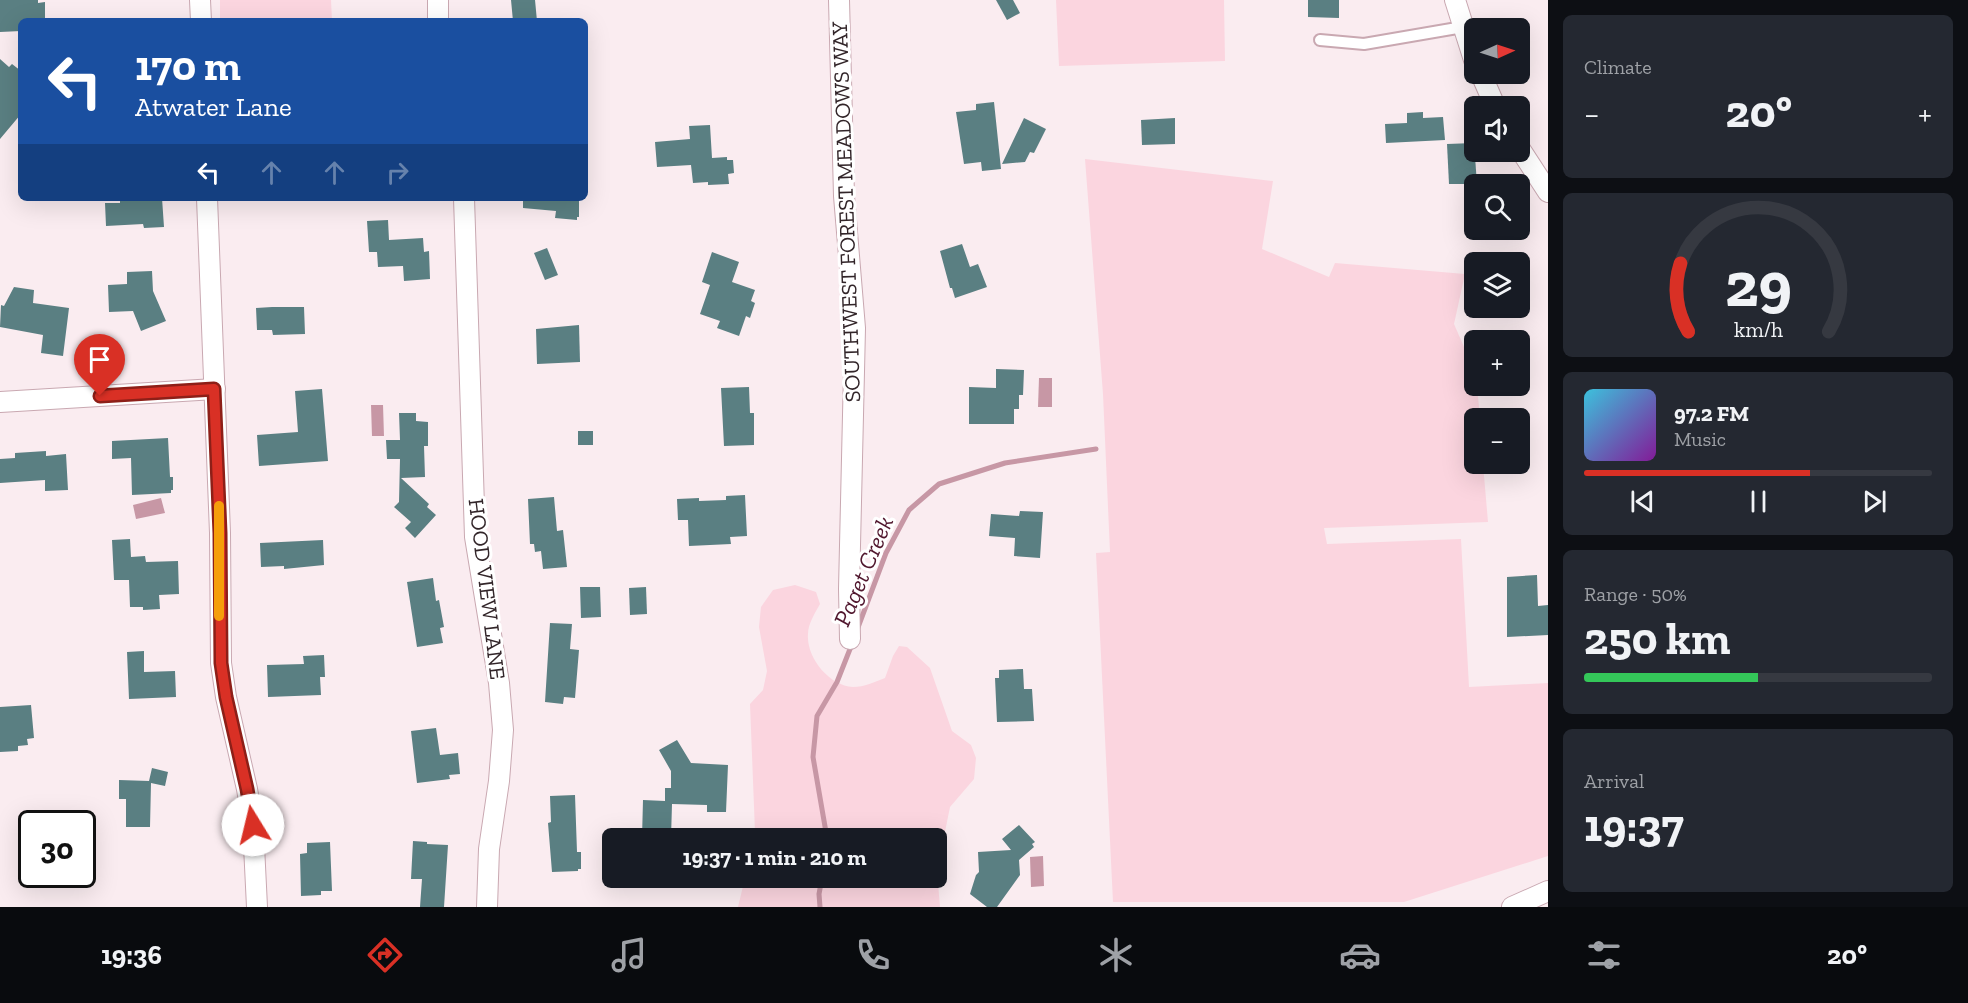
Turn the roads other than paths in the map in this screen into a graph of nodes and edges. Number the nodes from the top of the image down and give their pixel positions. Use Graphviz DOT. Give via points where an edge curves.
graph roads {
  1 [pos="200,0"];
  2 [pos="438,0"];
  3 [pos="839,0"];
  4 [pos="1455,0"];
  5 [pos="201,18"];
  6 [pos="438,18"];
  7 [pos="1463,27"];
  8 [pos="1464,30"];
  9 [pos="1320,40"];
  10 [pos="1528,162"];
  11 [pos="1548,192"];
  12 [pos="207,201"];
  13 [pos="464,201"];
  14 [pos="214,389"];
  15 [pos="0,402"];
  16 [pos="850,639"];
  17 [pos="1548,891"];
  18 [pos="257,907"];
  19 [pos="487,907"];
  20 [pos="1512,907"];
  1 -- 5 [label="street"];
  2 -- 6 [label="street"];
  3 -- 16 [label="street, SOUTHWEST FOREST MEADOWS WAY" via="844,196 855,328"];
  4 -- 7 [label="street"];
  7 -- 8 [label="street"];
  7 -- 9 [label="lane" via="1364,44"];
  10 -- 11 [label="street"];
  12 -- 14 [label="street"];
  13 -- 19 [label="street, HOOD VIEW LANE" via="475,537 503,729 489,849"];
  14 -- 15 [label="street"];
  14 -- 18 [label="street" via="221,663 252,813"];
  17 -- 20 [label="street"];
}
